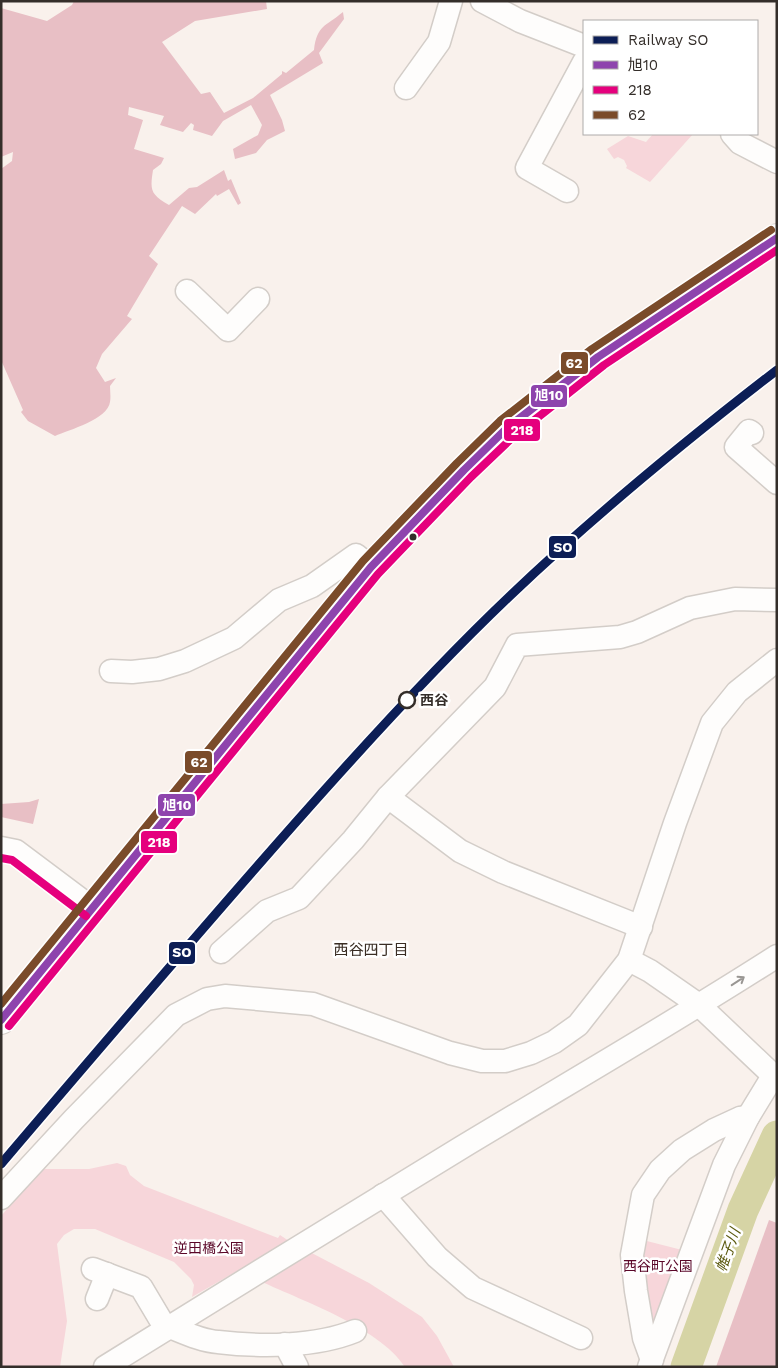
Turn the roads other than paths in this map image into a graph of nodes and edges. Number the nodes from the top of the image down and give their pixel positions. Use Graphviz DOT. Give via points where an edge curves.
graph roads {
  1 [pos="451,1"];
  2 [pos="493,4"];
  3 [pos="583,46"];
  4 [pos="583,64"];
  5 [pos="406,88"];
  6 [pos="733,135"];
  7 [pos="777,162"];
  8 [pos="568,191"];
  9 [pos="777,238"];
  10 [pos="187,291"];
  11 [pos="258,299"];
  12 [pos="752,432"];
  13 [pos="777,483"];
  14 [pos="371,567"];
  15 [pos="777,600"];
  16 [pos="777,660"];
  17 [pos="111,671"];
  18 [pos="388,797"];
  19 [pos="1,848"];
  20 [pos="92,908"];
  21 [pos="641,927"];
  22 [pos="221,952"];
  23 [pos="777,956"];
  24 [pos="629,960"];
  25 [pos="699,1005"];
  26 [pos="1,1020"];
  27 [pos="775,1078"];
  28 [pos="748,1117"];
  29 [pos="383,1195"];
  30 [pos="1,1198"];
  31 [pos="97,1299"];
  32 [pos="168,1328"];
  33 [pos="355,1331"];
  34 [pos="581,1338"];
  35 [pos="286,1344"];
  36 [pos="650,1363"];
  37 [pos="105,1367"];
  38 [pos="297,1367"];
  1 -- 5 [label="street" via="439,42"];
  2 -- 3 [label="street" via="520,21"];
  4 -- 8 [label="street" via="527,168"];
  6 -- 7 [label="street" via="740,143"];
  9 -- 14 [label="highway" via="598,357 506,429"];
  10 -- 11 [label="street" via="228,330"];
  12 -- 13 [label="street" via="749,431 736,447"];
  14 -- 17 [label="street" via="356,555 312,586 279,600 234,638 185,661 159,669"];
  14 -- 20 [label="highway"];
  15 -- 18 [label="street" via="735,599 690,608 620,637 517,645 495,688"];
  16 -- 21 [label="street" via="738,692 712,723"];
  18 -- 21 [label="street" via="460,851 503,872"];
  18 -- 22 [label="street" via="298,898 267,911"];
  19 -- 20 [label="street" via="16,851"];
  20 -- 26 [label="highway"];
  21 -- 24 [label="street"];
  25 -- 23 [label="street, one-way"];
  24 -- 25 [label="street"];
  24 -- 30 [label="street" via="578,1025 554,1042 505,1061 482,1061 450,1053 313,1004 225,996 207,1000 176,1015"];
  25 -- 27 [label="street"];
  25 -- 29 [label="street"];
  27 -- 28 [label="street"];
  28 -- 36 [label="street" via="724,1165"];
  28 -- 36 [label="street" via="714,1130 682,1150 660,1170 643,1195 632,1254"];
  29 -- 32 [label="street"];
  29 -- 34 [label="street" via="437,1256 473,1288"];
  31 -- 32 [label="street" via="100,1271 141,1287"];
  32 -- 35 [label="street" via="216,1342"];
  32 -- 37 [label="street"];
  33 -- 35 [label="street" via="344,1336"];
  35 -- 38 [label="street"];
}
